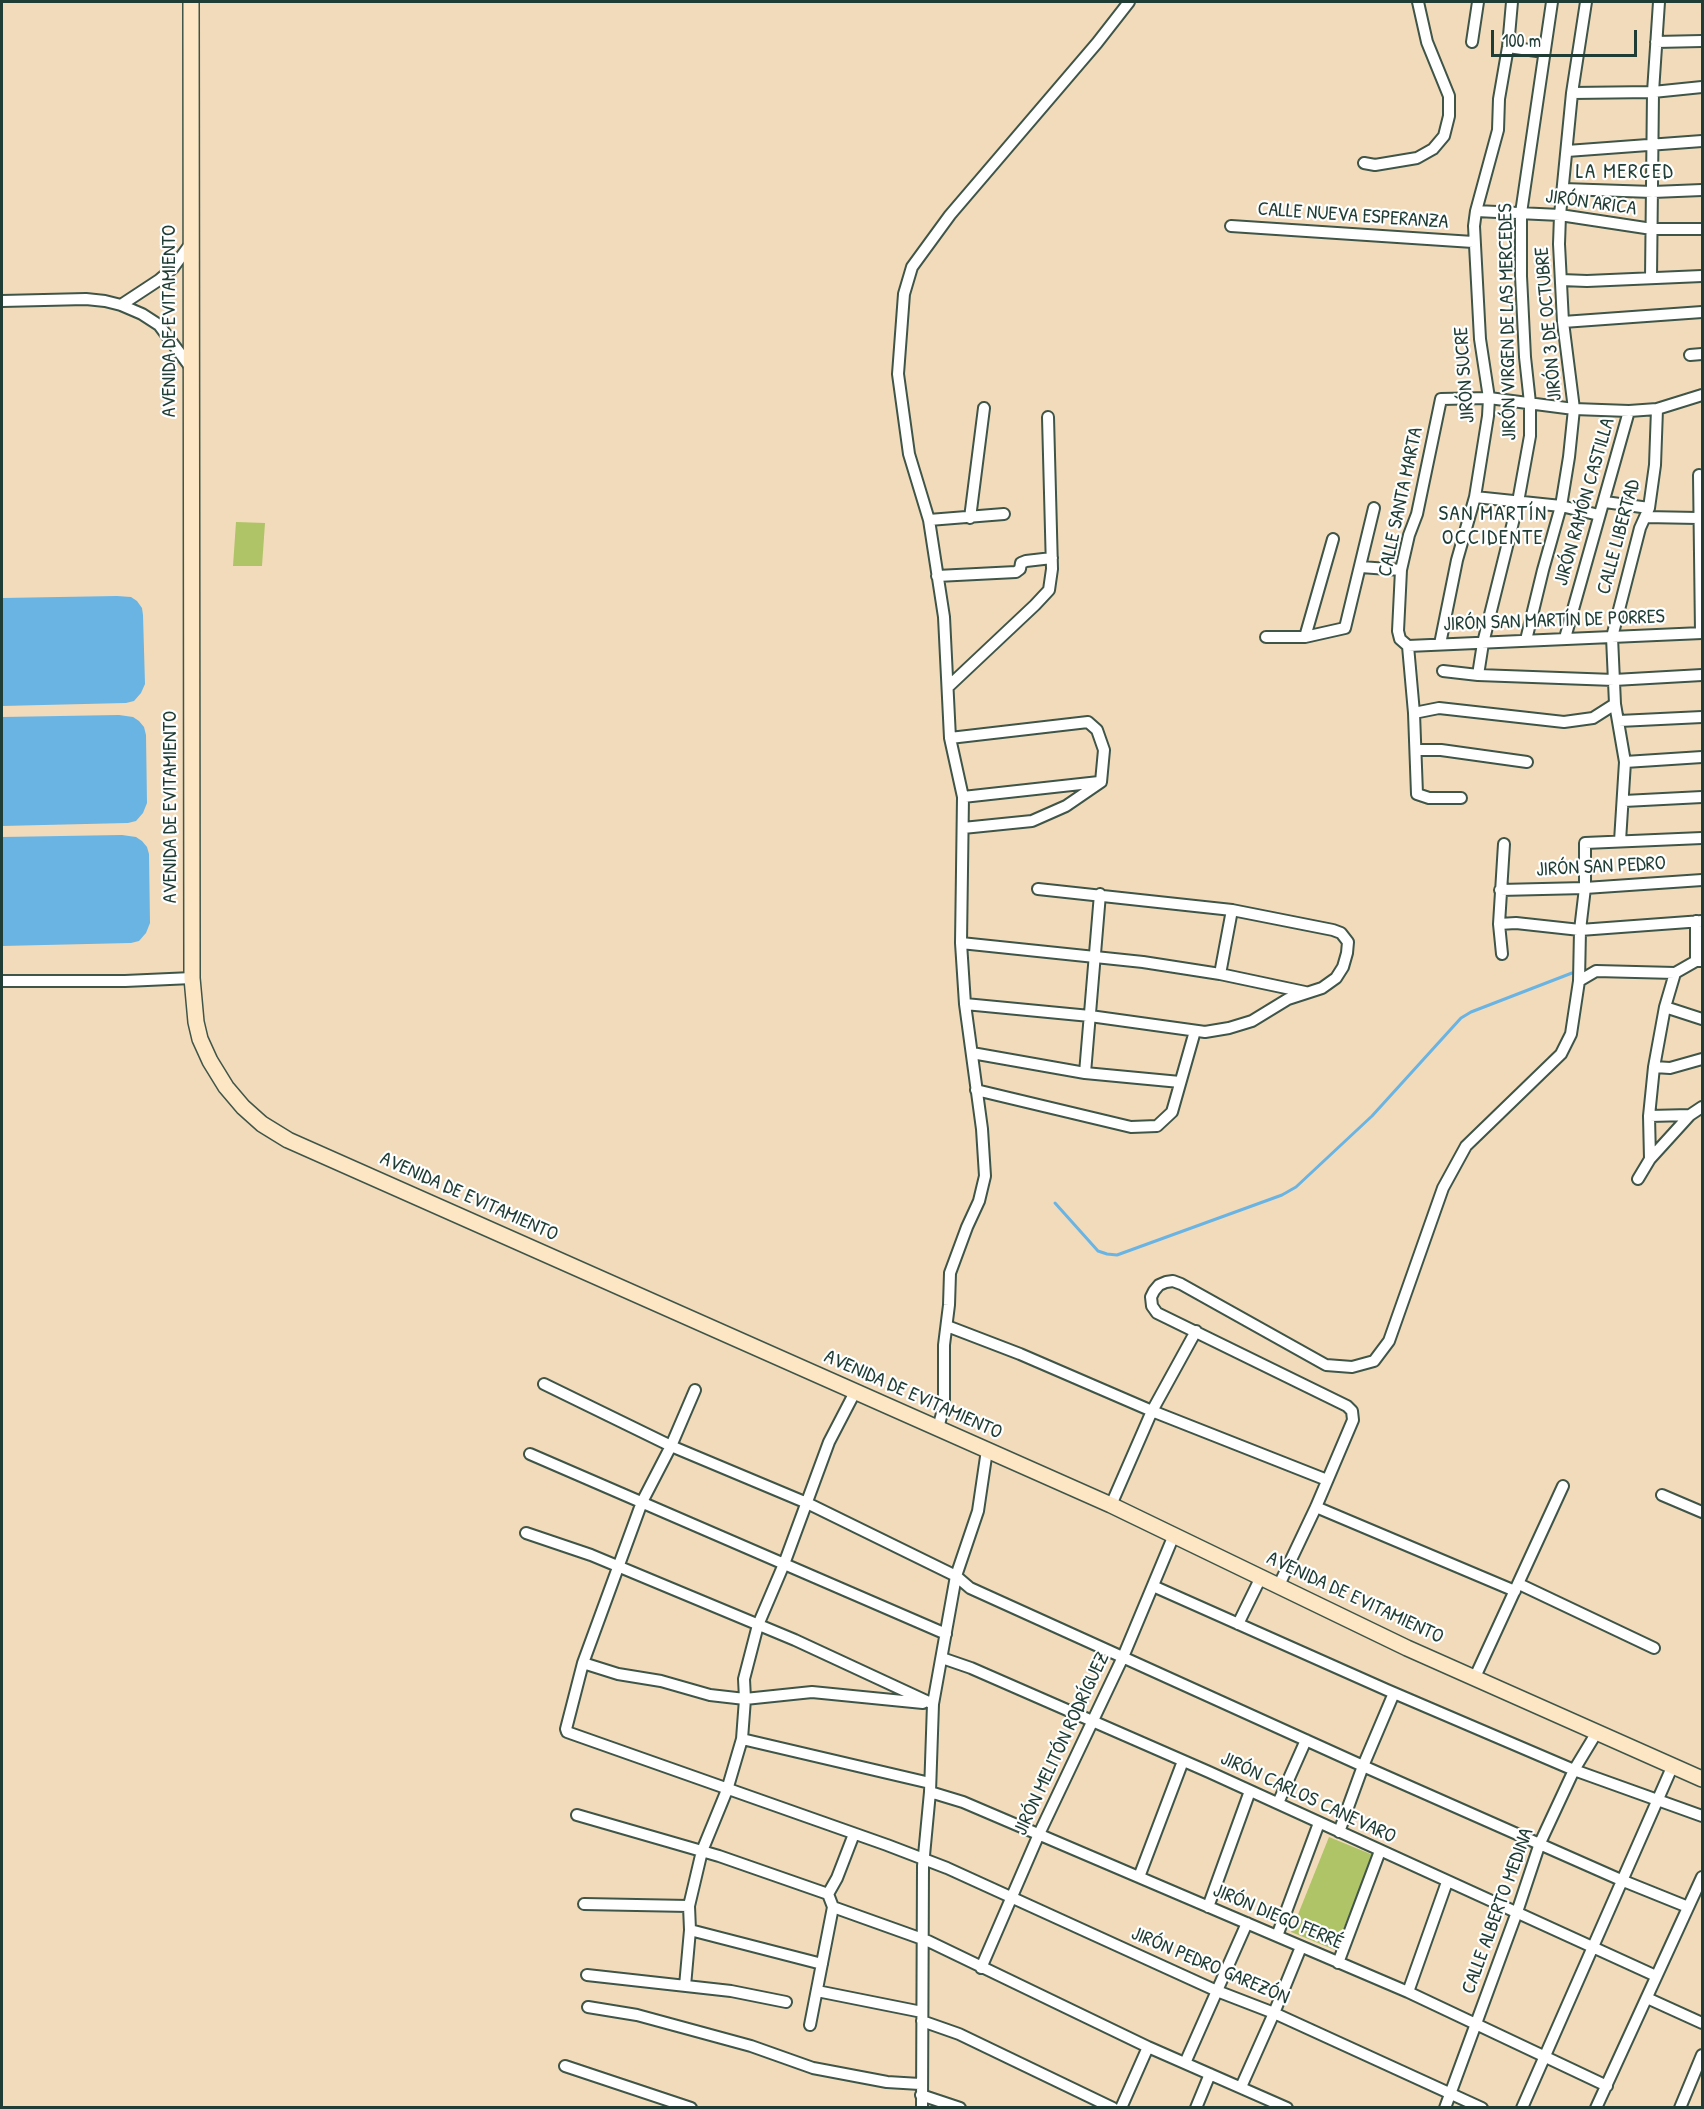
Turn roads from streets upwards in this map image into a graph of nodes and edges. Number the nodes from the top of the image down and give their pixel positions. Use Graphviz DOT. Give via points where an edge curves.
graph roads {
  1 [pos="191,2"];
  2 [pos="1129,2"];
  3 [pos="1418,2"];
  4 [pos="1478,2"];
  5 [pos="1512,2"];
  6 [pos="1552,2"];
  7 [pos="1587,2"];
  8 [pos="1659,2"];
  9 [pos="1702,41"];
  10 [pos="1472,42"];
  11 [pos="1656,42"];
  12 [pos="1508,47"];
  13 [pos="1544,52"];
  14 [pos="1702,87"];
  15 [pos="1653,92"];
  16 [pos="1572,93"];
  17 [pos="1702,141"];
  18 [pos="1654,145"];
  19 [pos="1567,151"];
  20 [pos="1364,163"];
  21 [pos="1563,189"];
  22 [pos="1702,190"];
  23 [pos="1653,192"];
  24 [pos="1476,212"];
  25 [pos="1521,213"];
  26 [pos="1560,215"];
  27 [pos="1231,226"];
  28 [pos="1652,229"];
  29 [pos="1702,229"];
  30 [pos="1473,242"];
  31 [pos="190,243"];
  32 [pos="1702,276"];
  33 [pos="1652,278"];
  34 [pos="1561,280"];
  35 [pos="2,301"];
  36 [pos="121,305"];
  37 [pos="1702,312"];
  38 [pos="1563,322"];
  39 [pos="1702,354"];
  40 [pos="1690,355"];
  41 [pos="191,368"];
  42 [pos="1702,395"];
  43 [pos="1489,398"];
  44 [pos="1530,403"];
  45 [pos="984,408"];
  46 [pos="1657,409"];
  47 [pos="1574,410"];
  48 [pos="1629,411"];
  49 [pos="1048,417"];
  50 [pos="1699,475"];
  51 [pos="1476,497"];
  52 [pos="1518,502"];
  53 [pos="1605,502"];
  54 [pos="1561,507"];
  55 [pos="1374,508"];
  56 [pos="1647,512"];
  57 [pos="1004,514"];
  58 [pos="1599,515"];
  59 [pos="970,518"];
  60 [pos="1698,518"];
  61 [pos="929,520"];
  62 [pos="1333,539"];
  63 [pos="1052,558"];
  64 [pos="1701,558"];
  65 [pos="1361,567"];
  66 [pos="1401,570"];
  67 [pos="937,576"];
  68 [pos="1702,633"];
  69 [pos="1266,637"];
  70 [pos="1305,637"];
  71 [pos="1612,637"];
  72 [pos="1565,638"];
  73 [pos="1526,640"];
  74 [pos="1483,643"];
  75 [pos="1440,644"];
  76 [pos="1408,646"];
  77 [pos="1443,671"];
  78 [pos="1478,675"];
  79 [pos="1702,675"];
  80 [pos="1614,680"];
  81 [pos="949,686"];
  82 [pos="1616,704"];
  83 [pos="1413,712"];
  84 [pos="1702,717"];
  85 [pos="1619,721"];
  86 [pos="950,738"];
  87 [pos="1416,750"];
  88 [pos="1702,758"];
  89 [pos="1527,762"];
  90 [pos="1625,762"];
  91 [pos="1101,782"];
  92 [pos="963,797"];
  93 [pos="1702,797"];
  94 [pos="1461,798"];
  95 [pos="1624,801"];
  96 [pos="963,828"];
  97 [pos="1702,838"];
  98 [pos="1620,841"];
  99 [pos="1504,844"];
  100 [pos="1702,880"];
  101 [pos="1038,888"];
  102 [pos="1585,888"];
  103 [pos="1500,890"];
  104 [pos="1100,894"];
  105 [pos="1232,910"];
  106 [pos="1699,921"];
  107 [pos="1499,924"];
  108 [pos="1580,930"];
  109 [pos="961,943"];
  110 [pos="1502,954"];
  111 [pos="1095,956"];
  112 [pos="1699,961"];
  113 [pos="1675,973"];
  114 [pos="1220,974"];
  115 [pos="192,978"];
  116 [pos="2,981"];
  117 [pos="1579,981"];
  118 [pos="1307,993"];
  119 [pos="965,1004"];
  120 [pos="1665,1007"];
  121 [pos="1090,1016"];
  122 [pos="1702,1019"];
  123 [pos="1195,1031"];
  124 [pos="972,1053"];
  125 [pos="1702,1059"];
  126 [pos="1654,1067"];
  127 [pos="1084,1073"];
  128 [pos="1180,1082"];
  129 [pos="976,1090"];
  130 [pos="1702,1107"];
  131 [pos="1690,1115"];
  132 [pos="1649,1116"];
  133 [pos="1650,1159"];
  134 [pos="1638,1179"];
  135 [pos="947,1326"];
  136 [pos="1196,1331"];
  137 [pos="544,1384"];
  138 [pos="695,1390"];
  139 [pos="855,1392"];
  140 [pos="1152,1411"];
  141 [pos="938,1428"];
  142 [pos="671,1446"];
  143 [pos="987,1450"];
  144 [pos="530,1454"];
  145 [pos="1327,1480"];
  146 [pos="1563,1485"];
  147 [pos="1662,1495"];
  148 [pos="642,1502"];
  149 [pos="807,1503"];
  150 [pos="1111,1505"];
  151 [pos="1316,1507"];
  152 [pos="1702,1512"];
  153 [pos="526,1533"];
  154 [pos="1174,1535"];
  155 [pos="784,1564"];
  156 [pos="618,1567"];
  157 [pos="956,1576"];
  158 [pos="1261,1577"];
  159 [pos="1279,1585"];
  160 [pos="1153,1587"];
  161 [pos="1517,1588"];
  162 [pos="1238,1624"];
  163 [pos="758,1625"];
  164 [pos="946,1634"];
  165 [pos="1654,1648"];
  166 [pos="1123,1657"];
  167 [pos="942,1658"];
  168 [pos="584,1663"];
  169 [pos="1475,1677"];
  170 [pos="1394,1693"];
  171 [pos="745,1699"];
  172 [pos="933,1704"];
  173 [pos="1094,1722"];
  174 [pos="1597,1731"];
  175 [pos="742,1739"];
  176 [pos="1306,1740"];
  177 [pos="1184,1761"];
  178 [pos="1673,1765"];
  179 [pos="1363,1766"];
  180 [pos="1574,1770"];
  181 [pos="1702,1779"];
  182 [pos="930,1788"];
  183 [pos="727,1790"];
  184 [pos="1250,1791"];
  185 [pos="1658,1800"];
  186 [pos="1278,1803"];
  187 [pos="577,1815"];
  188 [pos="1702,1816"];
  189 [pos="1319,1823"];
  190 [pos="1338,1832"];
  191 [pos="854,1834"];
  192 [pos="1039,1834"];
  193 [pos="1540,1843"];
  194 [pos="702,1851"];
  195 [pos="1380,1851"];
  196 [pos="924,1859"];
  197 [pos="1139,1877"];
  198 [pos="1702,1877"];
  199 [pos="1621,1880"];
  200 [pos="1447,1882"];
  201 [pos="828,1894"];
  202 [pos="1012,1899"];
  203 [pos="584,1904"];
  204 [pos="689,1906"];
  205 [pos="833,1907"];
  206 [pos="1208,1907"];
  207 [pos="1688,1907"];
  208 [pos="1517,1912"];
  209 [pos="1247,1923"];
  210 [pos="690,1930"];
  211 [pos="1277,1936"];
  212 [pos="922,1940"];
  213 [pos="1301,1947"];
  214 [pos="1592,1948"];
  215 [pos="1338,1963"];
  216 [pos="822,1964"];
  217 [pos="981,1968"];
  218 [pos="587,1975"];
  219 [pos="1656,1976"];
  220 [pos="685,1986"];
  221 [pos="817,1991"];
  222 [pos="1217,1991"];
  223 [pos="1408,1992"];
  224 [pos="1647,1998"];
  225 [pos="786,2002"];
  226 [pos="588,2007"];
  227 [pos="1274,2013"];
  228 [pos="922,2016"];
  229 [pos="1702,2023"];
  230 [pos="1476,2024"];
  231 [pos="810,2025"];
  232 [pos="1148,2047"];
  233 [pos="1702,2055"];
  234 [pos="1545,2056"];
  235 [pos="1185,2063"];
  236 [pos="565,2066"];
  237 [pos="1210,2074"];
  238 [pos="1607,2086"];
  239 [pos="1241,2087"];
  240 [pos="921,2089"];
  241 [pos="1451,2093"];
  242 [pos="1282,2106"];
  243 [pos="686,2107"];
  244 [pos="922,2108"];
  245 [pos="960,2108"];
  246 [pos="1113,2108"];
  247 [pos="1121,2108"];
  248 [pos="1196,2108"];
  249 [pos="1445,2108"];
  250 [pos="1482,2108"];
  251 [pos="1522,2108"];
  252 [pos="1596,2108"];
  253 [pos="1680,2108"];
  1 -- 31 [label="street, AVENIDA DE EVITAMIENTO"];
  2 -- 61 [label="street" via="950,215 912,267 904,294 898,374 909,454"];
  3 -- 20 [label="street" via="1427,42 1449,96 1444,136 1418,159"];
  4 -- 10 [label="street"];
  5 -- 12 [label="street, JIRÓN SUCRE"];
  6 -- 13 [label="street, JIRÓN VIRGEN DE LAS MERCEDES"];
  7 -- 16 [label="street, JIRÓN 3 DE OCTUBRE"];
  8 -- 11 [label="street"];
  9 -- 11 [label="street"];
  11 -- 15 [label="street"];
  12 -- 13 [label="street"];
  12 -- 24 [label="street, JIRÓN SUCRE" via="1498,130"];
  13 -- 25 [label="street, JIRÓN VIRGEN DE LAS MERCEDES"];
  14 -- 15 [label="street"];
  15 -- 16 [label="street"];
  15 -- 18 [label="street"];
  16 -- 19 [label="street, JIRÓN 3 DE OCTUBRE"];
  17 -- 18 [label="street"];
  18 -- 19 [label="street"];
  18 -- 23 [label="street"];
  19 -- 21 [label="street, JIRÓN 3 DE OCTUBRE"];
  21 -- 23 [label="street"];
  21 -- 26 [label="street, JIRÓN 3 DE OCTUBRE"];
  22 -- 23 [label="street"];
  23 -- 28 [label="street"];
  24 -- 25 [label="street, JIRÓN ARICA"];
  24 -- 30 [label="street, JIRÓN SUCRE"];
  25 -- 26 [label="street, JIRÓN ARICA"];
  25 -- 44 [label="street, JIRÓN VIRGEN DE LAS MERCEDES"];
  26 -- 28 [label="street, JIRÓN ARICA"];
  26 -- 34 [label="street, JIRÓN 3 DE OCTUBRE"];
  27 -- 30 [label="street, CALLE NUEVA ESPERANZA"];
  28 -- 29 [label="street, JIRÓN ARICA"];
  28 -- 33 [label="street"];
  30 -- 43 [label="street, JIRÓN SUCRE"];
  31 -- 36 [label="street" via="173,268"];
  31 -- 41 [label="street, AVENIDA DE EVITAMIENTO"];
  32 -- 33 [label="street"];
  33 -- 34 [label="street"];
  34 -- 38 [label="street, JIRÓN 3 DE OCTUBRE"];
  35 -- 36 [label="street" via="86,299"];
  36 -- 41 [label="street" via="159,325"];
  37 -- 38 [label="street"];
  38 -- 47 [label="street, JIRÓN 3 DE OCTUBRE"];
  39 -- 40 [label="street"];
  41 -- 115 [label="street, AVENIDA DE EVITAMIENTO"];
  42 -- 46 [label="street"];
  43 -- 44 [label="street"];
  43 -- 51 [label="street, JIRÓN SUCRE"];
  43 -- 66 [label="street, CALLE SANTA MARTA" via="1441,399"];
  44 -- 47 [label="street"];
  44 -- 52 [label="street, JIRÓN VIRGEN DE LAS MERCEDES" via="1529,443"];
  45 -- 59 [label="street"];
  46 -- 48 [label="street"];
  46 -- 56 [label="street, CALLE LIBERTAD" via="1655,465"];
  47 -- 48 [label="street"];
  47 -- 54 [label="street, JIRÓN 3 DE OCTUBRE"];
  48 -- 53 [label="street, JIRÓN RAMÓN CASTILLA"];
  49 -- 63 [label="street"];
  50 -- 60 [label="street"];
  51 -- 52 [label="street"];
  51 -- 75 [label="street, JIRÓN SUCRE" via="1457,560"];
  52 -- 54 [label="street"];
  52 -- 74 [label="street, JIRÓN VIRGEN DE LAS MERCEDES"];
  53 -- 56 [label="street"];
  53 -- 58 [label="street, JIRÓN RAMÓN CASTILLA"];
  54 -- 58 [label="street"];
  54 -- 73 [label="street, JIRÓN 3 DE OCTUBRE"];
  55 -- 65 [label="street"];
  56 -- 60 [label="street"];
  56 -- 71 [label="street, CALLE LIBERTAD"];
  57 -- 59 [label="street"];
  58 -- 72 [label="street, JIRÓN RAMÓN CASTILLA"];
  59 -- 61 [label="street"];
  60 -- 64 [label="street"];
  61 -- 67 [label="street"];
  62 -- 70 [label="street"];
  63 -- 67 [label="street" via="1026,561 1016,572"];
  63 -- 81 [label="street" via="1049,590"];
  64 -- 68 [label="street"];
  65 -- 66 [label="street"];
  65 -- 70 [label="street" via="1345,628"];
  66 -- 76 [label="street, CALLE SANTA MARTA" via="1398,631"];
  67 -- 81 [label="street"];
  68 -- 71 [label="street, JIRÓN SAN MARTÍN DE PORRES"];
  69 -- 70 [label="street"];
  71 -- 72 [label="street, JIRÓN SAN MARTÍN DE PORRES"];
  71 -- 80 [label="street, CALLE LIBERTAD"];
  72 -- 73 [label="street, JIRÓN SAN MARTÍN DE PORRES"];
  73 -- 74 [label="street, JIRÓN SAN MARTÍN DE PORRES"];
  74 -- 75 [label="street, JIRÓN SAN MARTÍN DE PORRES"];
  74 -- 78 [label="street, JIRÓN VIRGEN DE LAS MERCEDES"];
  75 -- 76 [label="street, JIRÓN SAN MARTÍN DE PORRES"];
  76 -- 83 [label="street, CALLE SANTA MARTA"];
  77 -- 78 [label="street"];
  78 -- 80 [label="street"];
  79 -- 80 [label="street"];
  80 -- 82 [label="street, CALLE LIBERTAD"];
  81 -- 86 [label="street"];
  82 -- 83 [label="street" via="1593,718 1564,722 1439,708"];
  82 -- 85 [label="street, CALLE LIBERTAD"];
  83 -- 87 [label="street, CALLE SANTA MARTA"];
  84 -- 85 [label="street"];
  85 -- 90 [label="street, CALLE LIBERTAD"];
  86 -- 91 [label="street" via="1088,722 1097,730 1104,750"];
  86 -- 92 [label="street"];
  87 -- 89 [label="street"];
  87 -- 94 [label="street, CALLE SANTA MARTA" via="1417,794"];
  88 -- 90 [label="street"];
  90 -- 95 [label="street, CALLE LIBERTAD"];
  91 -- 92 [label="street"];
  91 -- 96 [label="street" via="1066,806 1032,820"];
  92 -- 96 [label="street"];
  93 -- 95 [label="street"];
  95 -- 98 [label="street, CALLE LIBERTAD"];
  96 -- 109 [label="street"];
  97 -- 98 [label="street"];
  98 -- 102 [label="street" via="1585,843"];
  99 -- 103 [label="street"];
  100 -- 102 [label="street, JIRÓN SAN PEDRO"];
  101 -- 104 [label="street"];
  102 -- 103 [label="street, JIRÓN SAN PEDRO"];
  102 -- 108 [label="street"];
  103 -- 107 [label="street"];
  104 -- 105 [label="street"];
  104 -- 111 [label="street"];
  105 -- 114 [label="street"];
  105 -- 118 [label="street" via="1333,930 1345,937 1347,953 1340,973 1322,988"];
  106 -- 108 [label="street"];
  106 -- 112 [label="street"];
  107 -- 108 [label="street"];
  107 -- 110 [label="street"];
  108 -- 117 [label="street"];
  109 -- 111 [label="street"];
  109 -- 119 [label="street"];
  111 -- 114 [label="street"];
  111 -- 121 [label="street"];
  112 -- 113 [label="street"];
  113 -- 117 [label="street" via="1596,971"];
  113 -- 120 [label="street"];
  114 -- 118 [label="street"];
  115 -- 116 [label="street"];
  115 -- 139 [label="street, AVENIDA DE EVITAMIENTO" via="196,1022 210,1061 226,1087 262,1124 288,1140"];
  117 -- 136 [label="street" via="1571,1034 1562,1054 1466,1146 1443,1188 1389,1341 1374,1361 1352,1367 1326,1365 1181,1284 1173,1281 1160,1285 1151,1297 1157,1313"];
  118 -- 123 [label="street" via="1252,1020 1222,1029"];
  119 -- 121 [label="street"];
  119 -- 124 [label="street"];
  120 -- 122 [label="street"];
  120 -- 126 [label="street"];
  121 -- 123 [label="street"];
  121 -- 127 [label="street"];
  123 -- 128 [label="street"];
  124 -- 127 [label="street"];
  124 -- 129 [label="street"];
  125 -- 126 [label="street" via="1670,1068"];
  126 -- 132 [label="street"];
  127 -- 128 [label="street"];
  128 -- 129 [label="street" via="1172,1112 1157,1126 1131,1127"];
  129 -- 135 [label="street" via="984,1186 950,1273"];
  130 -- 131 [label="street"];
  131 -- 132 [label="street"];
  131 -- 133 [label="street"];
  132 -- 133 [label="street"];
  133 -- 134 [label="street"];
  135 -- 140 [label="street"];
  135 -- 141 [label="street" via="944,1406"];
  136 -- 140 [label="street"];
  136 -- 145 [label="street" via="1352,1411 1353,1420"];
  137 -- 142 [label="street"];
  138 -- 142 [label="street"];
  139 -- 141 [label="street, AVENIDA DE EVITAMIENTO"];
  139 -- 149 [label="street" via="829,1442"];
  140 -- 145 [label="street"];
  140 -- 150 [label="street"];
  141 -- 143 [label="street, AVENIDA DE EVITAMIENTO"];
  142 -- 148 [label="street"];
  142 -- 149 [label="street"];
  143 -- 150 [label="street, AVENIDA DE EVITAMIENTO"];
  143 -- 157 [label="street" via="978,1511"];
  144 -- 148 [label="street"];
  145 -- 151 [label="street"];
  146 -- 161 [label="street"];
  147 -- 152 [label="street"];
  148 -- 155 [label="street"];
  148 -- 156 [label="street"];
  149 -- 155 [label="street"];
  149 -- 157 [label="street"];
  150 -- 154 [label="street, AVENIDA DE EVITAMIENTO"];
  151 -- 159 [label="street"];
  151 -- 161 [label="street"];
  153 -- 156 [label="street"];
  154 -- 158 [label="street, AVENIDA DE EVITAMIENTO"];
  154 -- 160 [label="street, JIRÓN MELITÓN RODRÍGUEZ"];
  155 -- 163 [label="street"];
  155 -- 164 [label="street"];
  156 -- 163 [label="street"];
  156 -- 168 [label="street"];
  157 -- 164 [label="street"];
  157 -- 166 [label="street" via="970,1588"];
  158 -- 159 [label="street, AVENIDA DE EVITAMIENTO"];
  158 -- 162 [label="street"];
  159 -- 169 [label="street, AVENIDA DE EVITAMIENTO"];
  160 -- 162 [label="street"];
  160 -- 166 [label="street, JIRÓN MELITÓN RODRÍGUEZ"];
  161 -- 165 [label="street"];
  161 -- 169 [label="street"];
  162 -- 170 [label="street"];
  163 -- 171 [label="street" via="744,1679"];
  163 -- 172 [label="street"];
  164 -- 167 [label="street"];
  166 -- 173 [label="street, JIRÓN MELITÓN RODRÍGUEZ"];
  166 -- 176 [label="street"];
  167 -- 172 [label="street"];
  167 -- 173 [label="street, JIRÓN CARLOS CANEVARO"];
  168 -- 171 [label="street" via="710,1695"];
  168 -- 183 [label="street, JIRÓN PEDRO GAREZÓN" via="567,1732"];
  169 -- 174 [label="street, AVENIDA DE EVITAMIENTO"];
  170 -- 179 [label="street"];
  170 -- 180 [label="street"];
  171 -- 172 [label="street" via="812,1692"];
  171 -- 175 [label="street"];
  172 -- 182 [label="street"];
  173 -- 177 [label="street, JIRÓN CARLOS CANEVARO"];
  173 -- 192 [label="street, JIRÓN MELITÓN RODRÍGUEZ"];
  174 -- 178 [label="street, AVENIDA DE EVITAMIENTO"];
  174 -- 180 [label="street, CALLE ALBERTO MEDINA"];
  175 -- 182 [label="street, JIRÓN DIEGO FERRÉ"];
  175 -- 183 [label="street"];
  176 -- 179 [label="street"];
  176 -- 186 [label="street"];
  177 -- 184 [label="street, JIRÓN CARLOS CANEVARO"];
  177 -- 197 [label="street"];
  178 -- 181 [label="street, AVENIDA DE EVITAMIENTO"];
  178 -- 185 [label="street"];
  179 -- 190 [label="street"];
  179 -- 193 [label="street"];
  180 -- 185 [label="street"];
  180 -- 193 [label="street, CALLE ALBERTO MEDINA"];
  182 -- 192 [label="street, JIRÓN DIEGO FERRÉ"];
  182 -- 196 [label="street"];
  183 -- 191 [label="street, JIRÓN PEDRO GAREZÓN"];
  183 -- 194 [label="street"];
  184 -- 186 [label="street, JIRÓN CARLOS CANEVARO"];
  184 -- 206 [label="street"];
  185 -- 188 [label="street"];
  185 -- 199 [label="street"];
  186 -- 189 [label="street, JIRÓN CARLOS CANEVARO"];
  187 -- 194 [label="street"];
  189 -- 190 [label="street, JIRÓN CARLOS CANEVARO"];
  189 -- 211 [label="street"];
  190 -- 195 [label="street, JIRÓN CARLOS CANEVARO"];
  191 -- 196 [label="street, JIRÓN PEDRO GAREZÓN"];
  191 -- 201 [label="street"];
  192 -- 197 [label="street, JIRÓN DIEGO FERRÉ"];
  192 -- 202 [label="street, JIRÓN MELITÓN RODRÍGUEZ"];
  193 -- 199 [label="street"];
  193 -- 208 [label="street, CALLE ALBERTO MEDINA"];
  194 -- 201 [label="street"];
  194 -- 204 [label="street"];
  195 -- 200 [label="street, JIRÓN CARLOS CANEVARO"];
  195 -- 215 [label="street"];
  196 -- 202 [label="street, JIRÓN PEDRO GAREZÓN"];
  196 -- 212 [label="street"];
  197 -- 206 [label="street, JIRÓN DIEGO FERRÉ"];
  198 -- 207 [label="street"];
  199 -- 207 [label="street"];
  199 -- 214 [label="street"];
  200 -- 208 [label="street, JIRÓN CARLOS CANEVARO"];
  200 -- 223 [label="street"];
  201 -- 205 [label="street"];
  202 -- 217 [label="street, JIRÓN MELITÓN RODRÍGUEZ"];
  202 -- 222 [label="street, JIRÓN PEDRO GAREZÓN"];
  203 -- 204 [label="street"];
  204 -- 210 [label="street"];
  205 -- 212 [label="street"];
  205 -- 216 [label="street"];
  206 -- 209 [label="street, JIRÓN DIEGO FERRÉ"];
  207 -- 219 [label="street"];
  208 -- 214 [label="street, JIRÓN CARLOS CANEVARO"];
  208 -- 230 [label="street, CALLE ALBERTO MEDINA"];
  209 -- 211 [label="street, JIRÓN DIEGO FERRÉ"];
  209 -- 222 [label="street"];
  210 -- 216 [label="street"];
  210 -- 220 [label="street"];
  211 -- 213 [label="street, JIRÓN DIEGO FERRÉ"];
  212 -- 217 [label="street"];
  212 -- 228 [label="street"];
  213 -- 215 [label="street, JIRÓN DIEGO FERRÉ"];
  213 -- 227 [label="street"];
  214 -- 219 [label="street, JIRÓN CARLOS CANEVARO"];
  214 -- 234 [label="street"];
  215 -- 223 [label="street, JIRÓN DIEGO FERRÉ"];
  216 -- 221 [label="street"];
  217 -- 232 [label="street"];
  218 -- 220 [label="street"];
  219 -- 224 [label="street"];
  220 -- 225 [label="street" via="761,1995"];
  221 -- 228 [label="street"];
  221 -- 231 [label="street"];
  222 -- 227 [label="street, JIRÓN PEDRO GAREZÓN"];
  222 -- 235 [label="street"];
  223 -- 230 [label="street, JIRÓN DIEGO FERRÉ"];
  224 -- 229 [label="street"];
  224 -- 238 [label="street"];
  226 -- 240 [label="street" via="637,2015 751,2046 813,2068"];
  227 -- 239 [label="street"];
  227 -- 241 [label="street, JIRÓN PEDRO GAREZÓN"];
  228 -- 240 [label="street"];
  228 -- 246 [label="street"];
  230 -- 234 [label="street, JIRÓN DIEGO FERRÉ"];
  230 -- 241 [label="street, CALLE ALBERTO MEDINA"];
  232 -- 235 [label="street"];
  232 -- 247 [label="street"];
  233 -- 253 [label="street"];
  234 -- 238 [label="street, JIRÓN DIEGO FERRÉ"];
  234 -- 251 [label="street"];
  235 -- 237 [label="street"];
  236 -- 243 [label="street"];
  237 -- 239 [label="street"];
  237 -- 248 [label="street"];
  238 -- 252 [label="street"];
  239 -- 242 [label="street"];
  240 -- 244 [label="street"];
  240 -- 245 [label="street"];
  241 -- 249 [label="street, CALLE ALBERTO MEDINA"];
  241 -- 250 [label="street, JIRÓN PEDRO GAREZÓN"];
}
